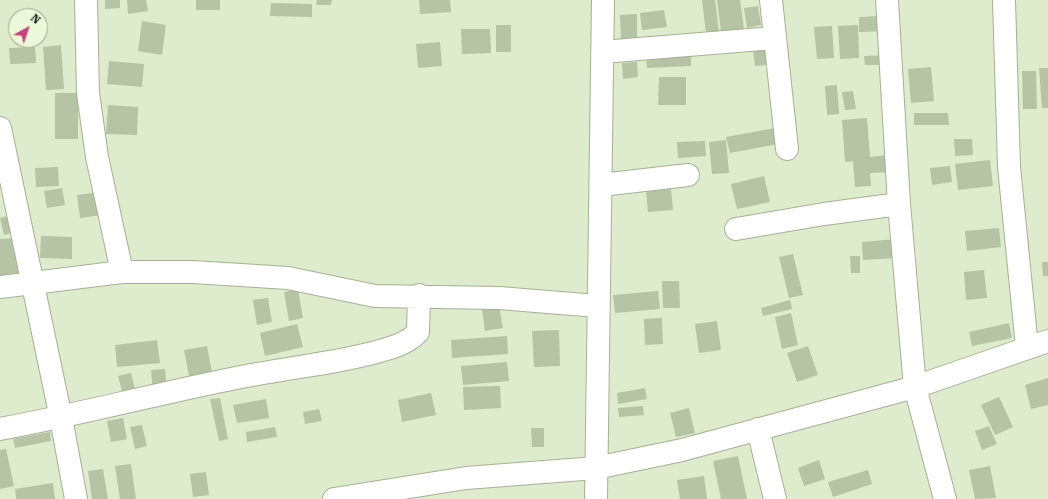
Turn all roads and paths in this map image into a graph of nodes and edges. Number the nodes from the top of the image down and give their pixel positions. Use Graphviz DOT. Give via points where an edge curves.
graph roads {
  1 [pos="86,0"];
  2 [pos="603,0"];
  3 [pos="771,0"];
  4 [pos="887,0"];
  5 [pos="1004,0"];
  6 [pos="774,38"];
  7 [pos="602,52"];
  8 [pos="0,128"];
  9 [pos="787,149"];
  10 [pos="688,175"];
  11 [pos="601,185"];
  12 [pos="899,204"];
  13 [pos="736,229"];
  14 [pos="122,272"];
  15 [pos="31,282"];
  16 [pos="0,287"];
  17 [pos="419,295"];
  18 [pos="597,306"];
  19 [pos="1048,341"];
  20 [pos="1027,347"];
  21 [pos="915,387"];
  22 [pos="61,418"];
  23 [pos="0,429"];
  24 [pos="758,429"];
  25 [pos="596,468"];
  26 [pos="360,497"];
  27 [pos="76,499"];
  28 [pos="334,499"];
  29 [pos="596,499"];
  30 [pos="775,499"];
  31 [pos="945,499"];
  1 -- 14 [label="street" via="88,93 97,157"];
  2 -- 7 [label="street"];
  3 -- 6 [label="street"];
  4 -- 12 [label="street"];
  5 -- 20 [label="street" via="1009,167"];
  6 -- 7 [label="street"];
  6 -- 9 [label="street"];
  7 -- 11 [label="street"];
  8 -- 15 [label="street"];
  10 -- 11 [label="street"];
  11 -- 18 [label="street"];
  12 -- 13 [label="street"];
  12 -- 21 [label="street"];
  14 -- 15 [label="street"];
  14 -- 17 [label="street" via="193,272 288,278 375,296"];
  15 -- 16 [label="street"];
  15 -- 22 [label="street"];
  17 -- 18 [label="street"];
  17 -- 22 [label="street" via="418,332 400,345 356,357 240,377"];
  18 -- 25 [label="street"];
  19 -- 20 [label="street"];
  20 -- 21 [label="street"];
  21 -- 24 [label="street"];
  21 -- 31 [label="street"];
  22 -- 23 [label="street"];
  22 -- 27 [label="street"];
  24 -- 25 [label="street" via="682,450"];
  24 -- 30 [label="street"];
  25 -- 26 [label="street" via="466,478"];
  25 -- 29 [label="street"];
  26 -- 28 [label="street"];
}
